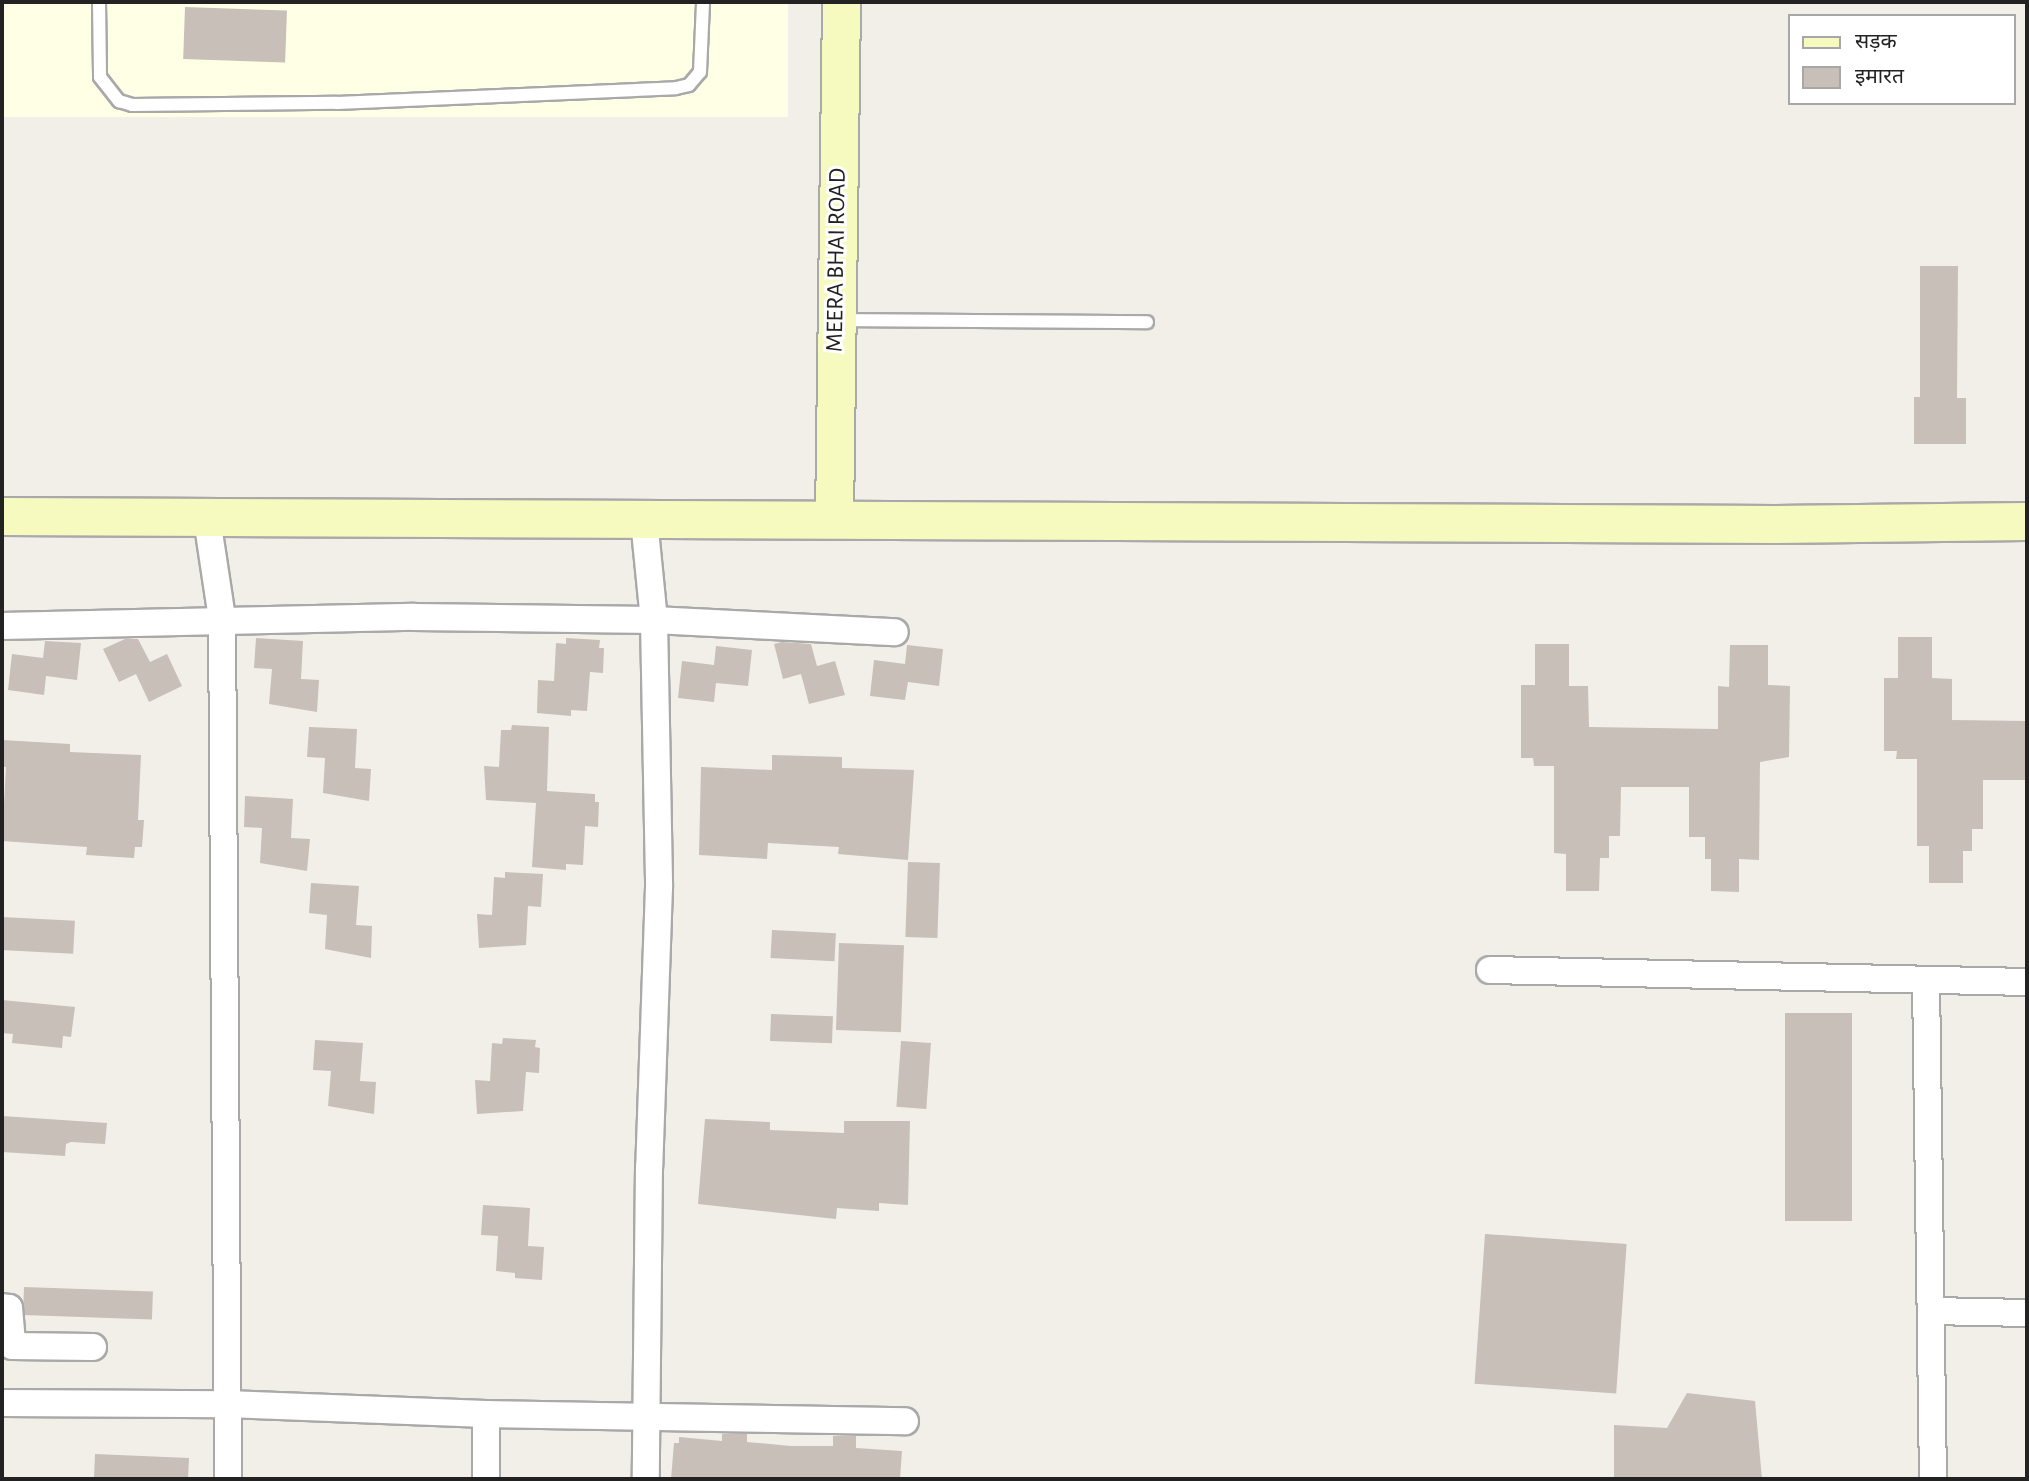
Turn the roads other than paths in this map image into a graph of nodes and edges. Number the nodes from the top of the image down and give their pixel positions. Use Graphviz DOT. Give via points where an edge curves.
graph roads {
  1 [pos="99,2"];
  2 [pos="703,2"];
  3 [pos="841,2"];
  4 [pos="837,320"];
  5 [pos="1147,322"];
  6 [pos="2,516"];
  7 [pos="834,518"];
  8 [pos="207,519"];
  9 [pos="644,520"];
  10 [pos="2027,521"];
  11 [pos="222,618"];
  12 [pos="654,620"];
  13 [pos="2,626"];
  14 [pos="895,632"];
  15 [pos="1490,970"];
  16 [pos="1926,980"];
  17 [pos="2027,982"];
  18 [pos="2,1307"];
  19 [pos="1931,1311"];
  20 [pos="2027,1313"];
  21 [pos="93,1347"];
  22 [pos="2,1403"];
  23 [pos="227,1404"];
  24 [pos="486,1414"];
  25 [pos="646,1416"];
  26 [pos="905,1421"];
  27 [pos="228,1479"];
  28 [pos="486,1479"];
  29 [pos="646,1479"];
  30 [pos="1933,1479"];
  1 -- 2 [label="lane" via="100,78 119,102 132,105 337,103 676,88 689,85 700,72"];
  3 -- 4 [label="street, MEERA BHAI ROAD"];
  4 -- 5 [label="lane"];
  4 -- 7 [label="street, MEERA BHAI ROAD"];
  6 -- 8 [label="street"];
  7 -- 9 [label="street"];
  7 -- 10 [label="street" via="1775,524"];
  8 -- 9 [label="street"];
  8 -- 11 [label="street"];
  9 -- 12 [label="street"];
  11 -- 12 [label="street"];
  11 -- 13 [label="street"];
  11 -- 23 [label="street"];
  12 -- 14 [label="street"];
  12 -- 25 [label="street" via="659,887"];
  15 -- 16 [label="street"];
  16 -- 17 [label="street"];
  16 -- 19 [label="street"];
  18 -- 21 [label="street" via="9,1308 12,1346"];
  19 -- 20 [label="street"];
  19 -- 30 [label="street"];
  22 -- 23 [label="street"];
  23 -- 24 [label="street"];
  23 -- 27 [label="street"];
  24 -- 25 [label="street"];
  24 -- 28 [label="street"];
  25 -- 26 [label="street"];
  25 -- 29 [label="street"];
}
